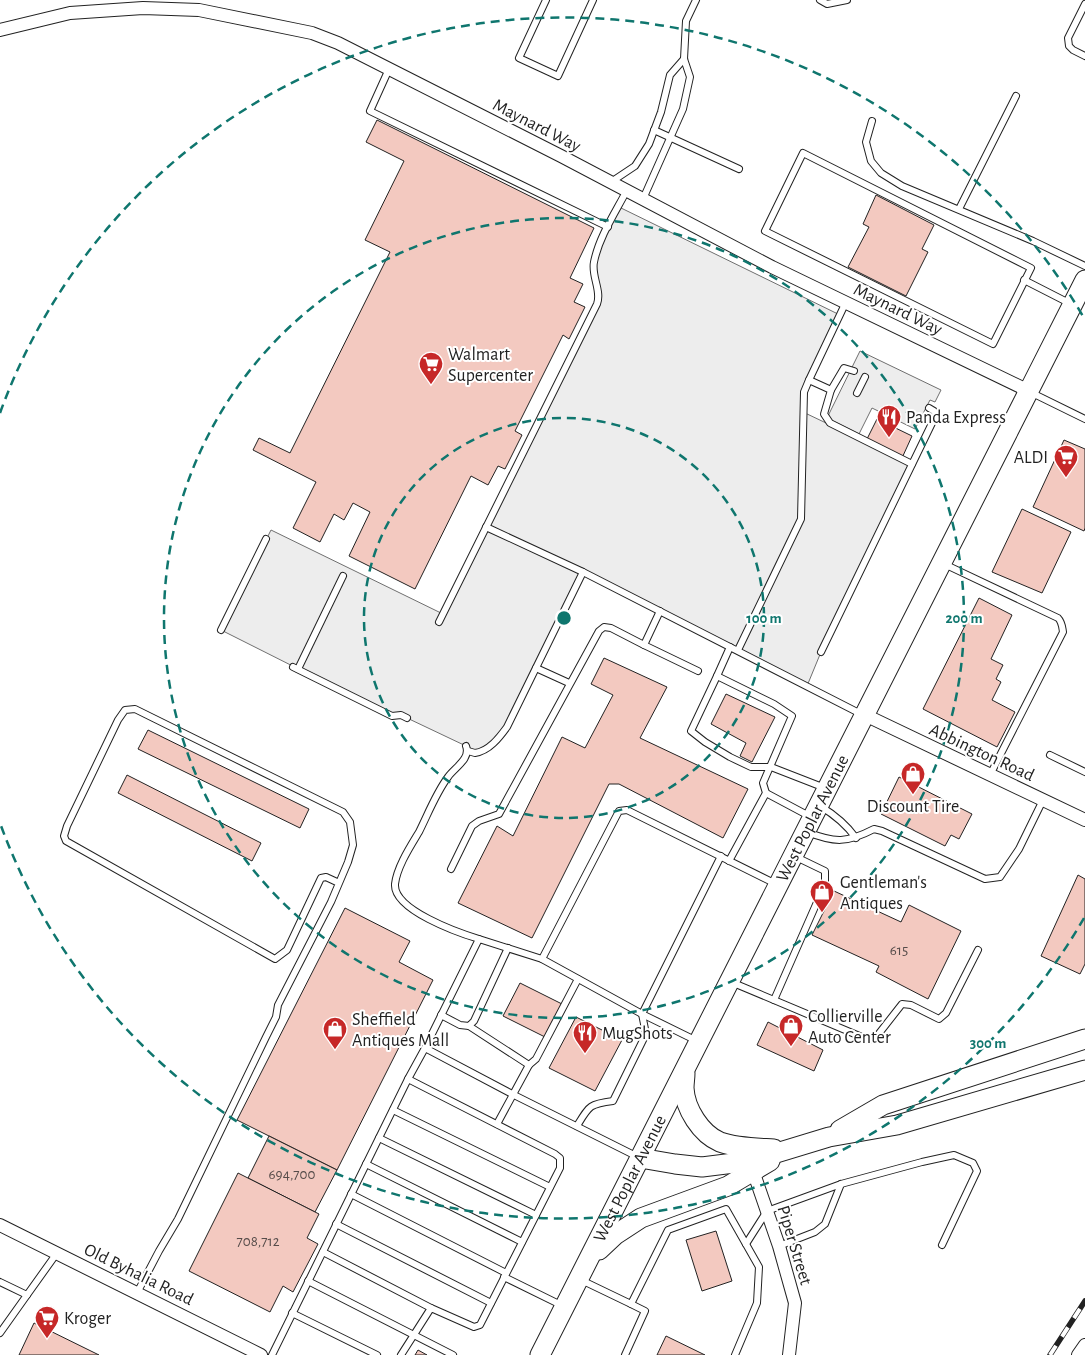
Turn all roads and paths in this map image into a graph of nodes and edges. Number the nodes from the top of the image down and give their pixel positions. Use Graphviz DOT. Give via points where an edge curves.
graph roads {
  1 [pos="546,0"];
  2 [pos="593,0"];
  3 [pos="696,0"];
  4 [pos="820,0"];
  5 [pos="847,0"];
  6 [pos="1085,4"];
  7 [pos="0,30"];
  8 [pos="1085,56"];
  9 [pos="684,58"];
  10 [pos="389,69"];
  11 [pos="1016,96"];
  12 [pos="872,121"];
  13 [pos="654,130"];
  14 [pos="671,138"];
  15 [pos="739,169"];
  16 [pos="611,182"];
  17 [pos="627,190"];
  18 [pos="644,199"];
  19 [pos="959,209"];
  20 [pos="608,226"];
  21 [pos="1085,266"];
  22 [pos="1024,280"];
  23 [pos="1085,280"];
  24 [pos="846,302"];
  25 [pos="1072,305"];
  26 [pos="854,371"];
  27 [pos="865,377"];
  28 [pos="809,380"];
  29 [pos="831,390"];
  30 [pos="1029,391"];
  31 [pos="857,392"];
  32 [pos="929,408"];
  33 [pos="1085,419"];
  34 [pos="912,464"];
  35 [pos="486,527"];
  36 [pos="266,539"];
  37 [pos="942,563"];
  38 [pos="583,572"];
  39 [pos="343,576"];
  40 [pos="660,612"];
  41 [pos="439,622"];
  42 [pos="221,630"];
  43 [pos="644,645"];
  44 [pos="730,647"];
  45 [pos="738,650"];
  46 [pos="821,652"];
  47 [pos="536,668"];
  48 [pos="698,671"];
  49 [pos="717,676"];
  50 [pos="569,684"];
  51 [pos="865,715"];
  52 [pos="407,718"];
  53 [pos="1050,755"];
  54 [pos="771,767"];
  55 [pos="1085,772"];
  56 [pos="990,775"];
  57 [pos="766,793"];
  58 [pos="1043,800"];
  59 [pos="816,811"];
  60 [pos="1085,820"];
  61 [pos="856,838"];
  62 [pos="721,856"];
  63 [pos="793,856"];
  64 [pos="730,861"];
  65 [pos="451,869"];
  66 [pos="339,883"];
  67 [pos="778,885"];
  68 [pos="479,938"];
  69 [pos="508,948"];
  70 [pos="978,950"];
  71 [pos="542,959"];
  72 [pos="578,979"];
  73 [pos="730,981"];
  74 [pos="774,1000"];
  75 [pos="642,1014"];
  76 [pos="441,1015"];
  77 [pos="470,1026"];
  78 [pos="1085,1039"];
  79 [pos="699,1042"];
  80 [pos="425,1048"];
  81 [pos="529,1065"];
  82 [pos="685,1069"];
  83 [pos="1085,1070"];
  84 [pos="408,1079"];
  85 [pos="514,1095"];
  86 [pos="393,1110"];
  87 [pos="497,1124"];
  88 [pos="577,1126"];
  89 [pos="829,1137"];
  90 [pos="379,1138"];
  91 [pos="640,1158"];
  92 [pos="750,1160"];
  93 [pos="366,1164"];
  94 [pos="841,1184"];
  95 [pos="550,1187"];
  96 [pos="351,1194"];
  97 [pos="767,1211"];
  98 [pos="536,1215"];
  99 [pos="336,1224"];
  100 [pos="0,1225"];
  101 [pos="522,1242"];
  102 [pos="746,1244"];
  103 [pos="779,1246"];
  104 [pos="942,1246"];
  105 [pos="323,1252"];
  106 [pos="56,1253"];
  107 [pos="589,1259"];
  108 [pos="505,1275"];
  109 [pos="579,1279"];
  110 [pos="308,1281"];
  111 [pos="0,1282"];
  112 [pos="137,1293"];
  113 [pos="27,1296"];
  114 [pos="491,1303"];
  115 [pos="630,1304"];
  116 [pos="565,1307"];
  117 [pos="431,1308"];
  118 [pos="292,1313"];
  119 [pos="0,1333"];
  120 [pos="413,1335"];
  121 [pos="1085,1345"];
  122 [pos="261,1355"];
  123 [pos="272,1355"];
  124 [pos="376,1355"];
  125 [pos="400,1355"];
  126 [pos="453,1355"];
  127 [pos="540,1355"];
  128 [pos="624,1355"];
  129 [pos="735,1355"];
  130 [pos="789,1355"];
  131 [pos="1078,1355"];
  1 -- 2 [label="lane" via="519,58 558,76"];
  3 -- 9 [label="lane" via="686,21"];
  4 -- 5 [label="lane" via="828,4"];
  6 -- 8 [label="lane" via="1068,38 1069,46"];
  7 -- 10 [label="street, Maynard Way" via="70,14 143,8 199,10 312,33"];
  9 -- 13 [label="lane" via="670,75"];
  9 -- 14 [label="lane" via="690,77 683,109"];
  10 -- 16 [label="street, Maynard Way"];
  10 -- 20 [label="lane" via="370,111"];
  11 -- 19 [label="lane"];
  12 -- 19 [label="lane" via="866,142 871,162 881,173 902,186"];
  13 -- 14 [label="lane"];
  13 -- 16 [label="lane" via="635,166"];
  14 -- 15 [label="lane"];
  14 -- 18 [label="lane"];
  16 -- 17 [label="street, Maynard Way"];
  17 -- 18 [label="street, Maynard Way"];
  17 -- 20 [label="lane"];
  18 -- 24 [label="street, Maynard Way"];
  19 -- 21 [label="lane"];
  20 -- 35 [label="lane" via="594,262 599,296 597,304"];
  22 -- 22 [label="lane" via="1031,268 803,153 765,231 993,344"];
  22 -- 25 [label="lane"];
  23 -- 25 [label="main road, West Poplar Avenue"];
  24 -- 28 [label="lane"];
  24 -- 30 [label="street, Maynard Way"];
  25 -- 30 [label="main road, West Poplar Avenue"];
  26 -- 29 [label="lane" via="844,368"];
  27 -- 31 [label="lane"];
  28 -- 29 [label="lane"];
  28 -- 45 [label="lane" via="803,405 801,519"];
  29 -- 34 [label="lane" via="824,414 830,423"];
  30 -- 33 [label="lane"];
  30 -- 37 [label="main road, West Poplar Avenue"];
  32 -- 34 [label="lane" via="936,414"];
  34 -- 46 [label="lane"];
  35 -- 38 [label="lane"];
  35 -- 41 [label="lane"];
  36 -- 42 [label="lane"];
  37 -- 51 [label="main road, West Poplar Avenue"];
  37 -- 56 [label="lane" via="1061,621 1063,632"];
  38 -- 40 [label="lane"];
  38 -- 47 [label="lane"];
  39 -- 52 [label="lane" via="295,668 392,716"];
  40 -- 43 [label="lane"];
  40 -- 44 [label="lane"];
  43 -- 48 [label="lane"];
  43 -- 50 [label="lane" via="604,627"];
  44 -- 45 [label="lane"];
  44 -- 49 [label="lane"];
  45 -- 51 [label="lane"];
  47 -- 50 [label="lane"];
  47 -- 68 [label="lane" via="501,736 487,748 469,752 448,777 400,869 395,886 398,895 416,912 460,933"];
  49 -- 54 [label="lane" via="792,716"];
  49 -- 54 [label="lane" via="691,731 751,767"];
  50 -- 65 [label="lane" via="498,814 472,826"];
  51 -- 56 [label="street, Abbington Road"];
  51 -- 59 [label="main road, West Poplar Avenue"];
  53 -- 55 [label="lane"];
  54 -- 57 [label="lane" via="763,783"];
  54 -- 59 [label="lane"];
  56 -- 58 [label="street, Abbington Road"];
  57 -- 59 [label="lane"];
  57 -- 64 [label="lane"];
  58 -- 60 [label="street, Abbington Road"];
  58 -- 61 [label="lane" via="1019,849 1000,877 985,879 882,831 874,829"];
  59 -- 61 [label="lane" via="838,817"];
  59 -- 61 [label="lane" via="826,839"];
  59 -- 63 [label="main road, West Poplar Avenue"];
  62 -- 64 [label="lane"];
  62 -- 71 [label="lane" via="627,810 619,811"];
  62 -- 75 [label="lane"];
  63 -- 67 [label="main road, West Poplar Avenue"];
  63 -- 74 [label="lane" via="825,871 825,884"];
  64 -- 67 [label="lane"];
  66 -- 66 [label="lane" via="353,845 350,822 343,812 135,709 125,710 118,720 64,836 66,841 275,959 287,950 321,878 326,876"];
  66 -- 112 [label="lane" via="178,1219"];
  67 -- 73 [label="main road, West Poplar Avenue"];
  68 -- 69 [label="lane"];
  68 -- 76 [label="lane"];
  69 -- 71 [label="lane"];
  69 -- 77 [label="lane"];
  70 -- 74 [label="lane" via="946,1013 939,1019 911,1004 902,1004 877,1036 869,1040"];
  71 -- 72 [label="lane"];
  72 -- 75 [label="lane"];
  72 -- 81 [label="lane" via="536,1058"];
  73 -- 74 [label="lane"];
  73 -- 79 [label="main road, West Poplar Avenue"];
  75 -- 79 [label="lane"];
  75 -- 88 [label="lane" via="646,1034 613,1101 589,1107"];
  76 -- 77 [label="lane" via="460,1025"];
  76 -- 80 [label="lane"];
  77 -- 81 [label="lane"];
  78 -- 89 [label="main road" via="883,1105"];
  79 -- 82 [label="main road, West Poplar Avenue"];
  80 -- 84 [label="lane"];
  80 -- 85 [label="lane"];
  81 -- 85 [label="lane"];
  82 -- 91 [label="main road, West Poplar Avenue"];
  82 -- 92 [label="main road" via="684,1089 697,1122 718,1141"];
  83 -- 89 [label="main road" via="897,1125"];
  84 -- 86 [label="lane"];
  84 -- 87 [label="lane"];
  85 -- 87 [label="lane"];
  85 -- 88 [label="lane"];
  86 -- 90 [label="lane"];
  86 -- 95 [label="lane"];
  87 -- 95 [label="lane" via="560,1158 560,1168"];
  88 -- 91 [label="lane"];
  89 -- 92 [label="main road"];
  90 -- 93 [label="lane"];
  90 -- 98 [label="lane"];
  91 -- 92 [label="main road" via="702,1167"];
  91 -- 107 [label="main road, West Poplar Avenue"];
  92 -- 97 [label="street, Piper Street"];
  92 -- 107 [label="main road" via="728,1186 641,1218"];
  93 -- 96 [label="lane"];
  93 -- 101 [label="lane"];
  94 -- 97 [label="lane"];
  94 -- 103 [label="lane" via="825,1224 815,1232"];
  94 -- 104 [label="lane" via="954,1155 972,1163 977,1172"];
  95 -- 98 [label="lane"];
  96 -- 99 [label="lane"];
  96 -- 108 [label="lane"];
  97 -- 102 [label="lane"];
  97 -- 103 [label="street, Piper Street"];
  98 -- 101 [label="lane"];
  99 -- 105 [label="lane"];
  99 -- 114 [label="lane"];
  100 -- 106 [label="street, Old Byhalia Road"];
  101 -- 108 [label="lane"];
  102 -- 115 [label="lane" via="726,1208 668,1230"];
  102 -- 129 [label="lane" via="759,1267 757,1303"];
  103 -- 130 [label="street, Piper Street" via="795,1303"];
  105 -- 110 [label="lane"];
  105 -- 117 [label="lane"];
  106 -- 112 [label="street, Old Byhalia Road"];
  106 -- 113 [label="lane"];
  107 -- 109 [label="main road, West Poplar Avenue"];
  108 -- 114 [label="lane"];
  108 -- 116 [label="lane"];
  109 -- 115 [label="lane"];
  109 -- 116 [label="main road, West Poplar Avenue"];
  110 -- 118 [label="lane"];
  110 -- 120 [label="lane"];
  111 -- 113 [label="lane"];
  112 -- 122 [label="street, Old Byhalia Road"];
  113 -- 119 [label="lane"];
  114 -- 117 [label="lane" via="480,1325 474,1327"];
  115 -- 128 [label="lane" via="645,1311"];
  116 -- 127 [label="main road, West Poplar Avenue"];
  117 -- 120 [label="lane"];
  118 -- 123 [label="lane"];
  118 -- 124 [label="lane"];
  120 -- 125 [label="lane"];
  120 -- 126 [label="lane"];
  121 -- 131 [label="street"];
}
